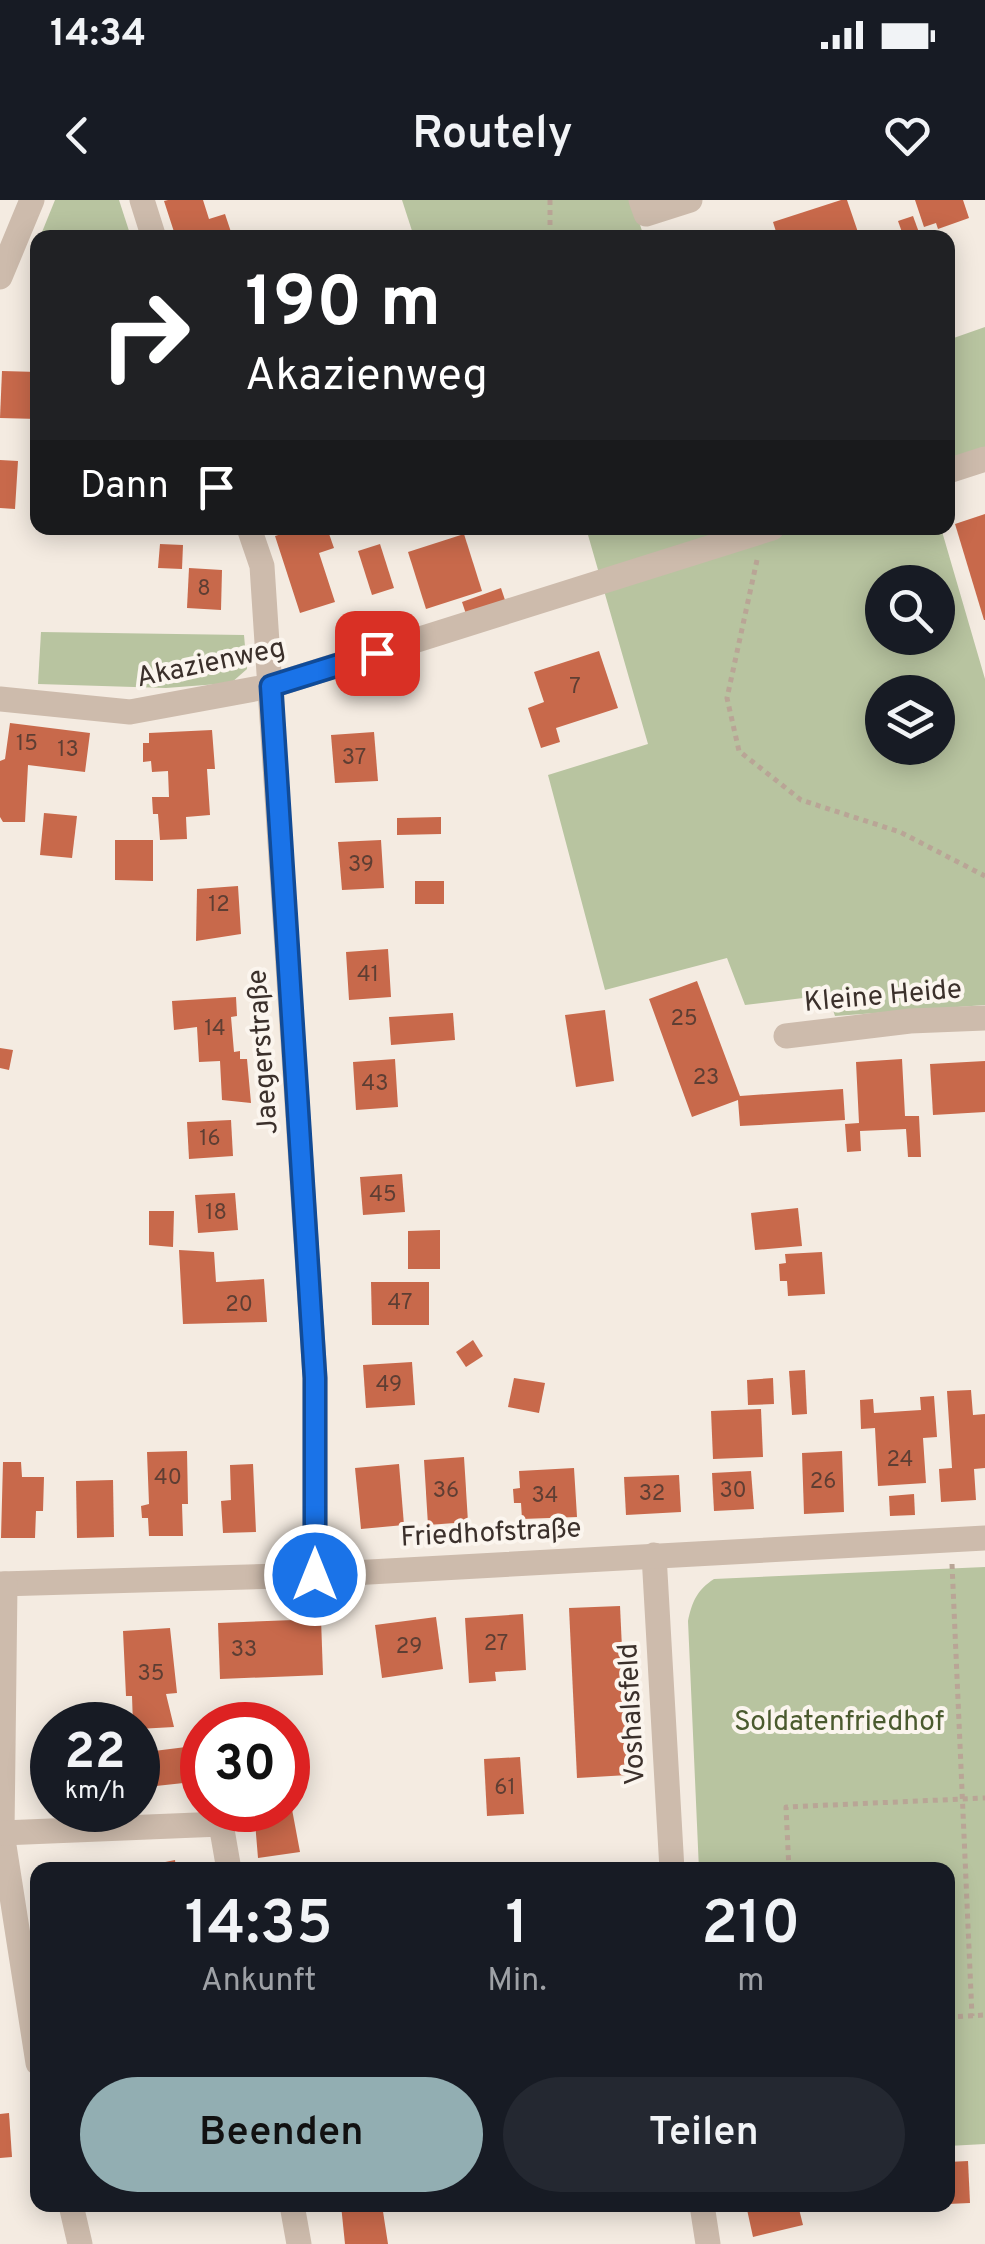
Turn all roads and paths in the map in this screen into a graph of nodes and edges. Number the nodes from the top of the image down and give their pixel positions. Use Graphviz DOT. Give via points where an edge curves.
graph roads {
  1 [pos="32,200"];
  2 [pos="142,200"];
  3 [pos="550,200"];
  4 [pos="641,200"];
  5 [pos="690,200"];
  6 [pos="151,230"];
  7 [pos="550,230"];
  8 [pos="0,277"];
  9 [pos="985,459"];
  10 [pos="955,469"];
  11 [pos="251,535"];
  12 [pos="749,535"];
  13 [pos="767,535"];
  14 [pos="271,686"];
  15 [pos="0,699"];
  16 [pos="985,876"];
  17 [pos="985,1018"];
  18 [pos="786,1036"];
  19 [pos="985,1538"];
  20 [pos="950,1540"];
  21 [pos="654,1555"];
  22 [pos="315,1575"];
  23 [pos="3,1584"];
  24 [pos="985,1798"];
  25 [pos="964,1799"];
  26 [pos="2,1833"];
  27 [pos="228,1862"];
  28 [pos="672,1862"];
  29 [pos="789,1862"];
  30 [pos="30,2012"];
  31 [pos="985,2015"];
  32 [pos="972,2016"];
  33 [pos="955,2017"];
  34 [pos="72,2212"];
  35 [pos="293,2212"];
  36 [pos="703,2212"];
  37 [pos="80,2244"];
  38 [pos="300,2244"];
  39 [pos="708,2244"];
  1 -- 8 [label="street"];
  2 -- 6 [label="street"];
  3 -- 7 [label="path"];
  4 -- 5 [label="street" via="646,214"];
  9 -- 10 [label="street"];
  11 -- 14 [label="street, Jaegerstraße" via="262,566"];
  12 -- 14 [label="street, Akazienweg"];
  13 -- 16 [label="path" via="727,698 739,751 801,800 900,832"];
  14 -- 15 [label="street, Akazienweg" via="130,712"];
  14 -- 22 [label="street, Jaegerstraße" via="315,1378"];
  17 -- 18 [label="street, Kleine Heide"];
  19 -- 20 [label="street, Friedhofstraße"];
  20 -- 21 [label="street, Friedhofstraße"];
  20 -- 25 [label="path"];
  21 -- 22 [label="street, Friedhofstraße"];
  21 -- 28 [label="street, Voshalsfeld"];
  22 -- 23 [label="street, Friedhofstraße"];
  23 -- 26 [label="street"];
  24 -- 25 [label="path"];
  25 -- 29 [label="path" via="786,1807"];
  25 -- 32 [label="path"];
  26 -- 27 [label="street" via="221,1824"];
  26 -- 30 [label="street"];
  31 -- 32 [label="path"];
  32 -- 33 [label="path"];
  34 -- 37 [label="street"];
  35 -- 38 [label="street"];
  36 -- 39 [label="street"];
}
